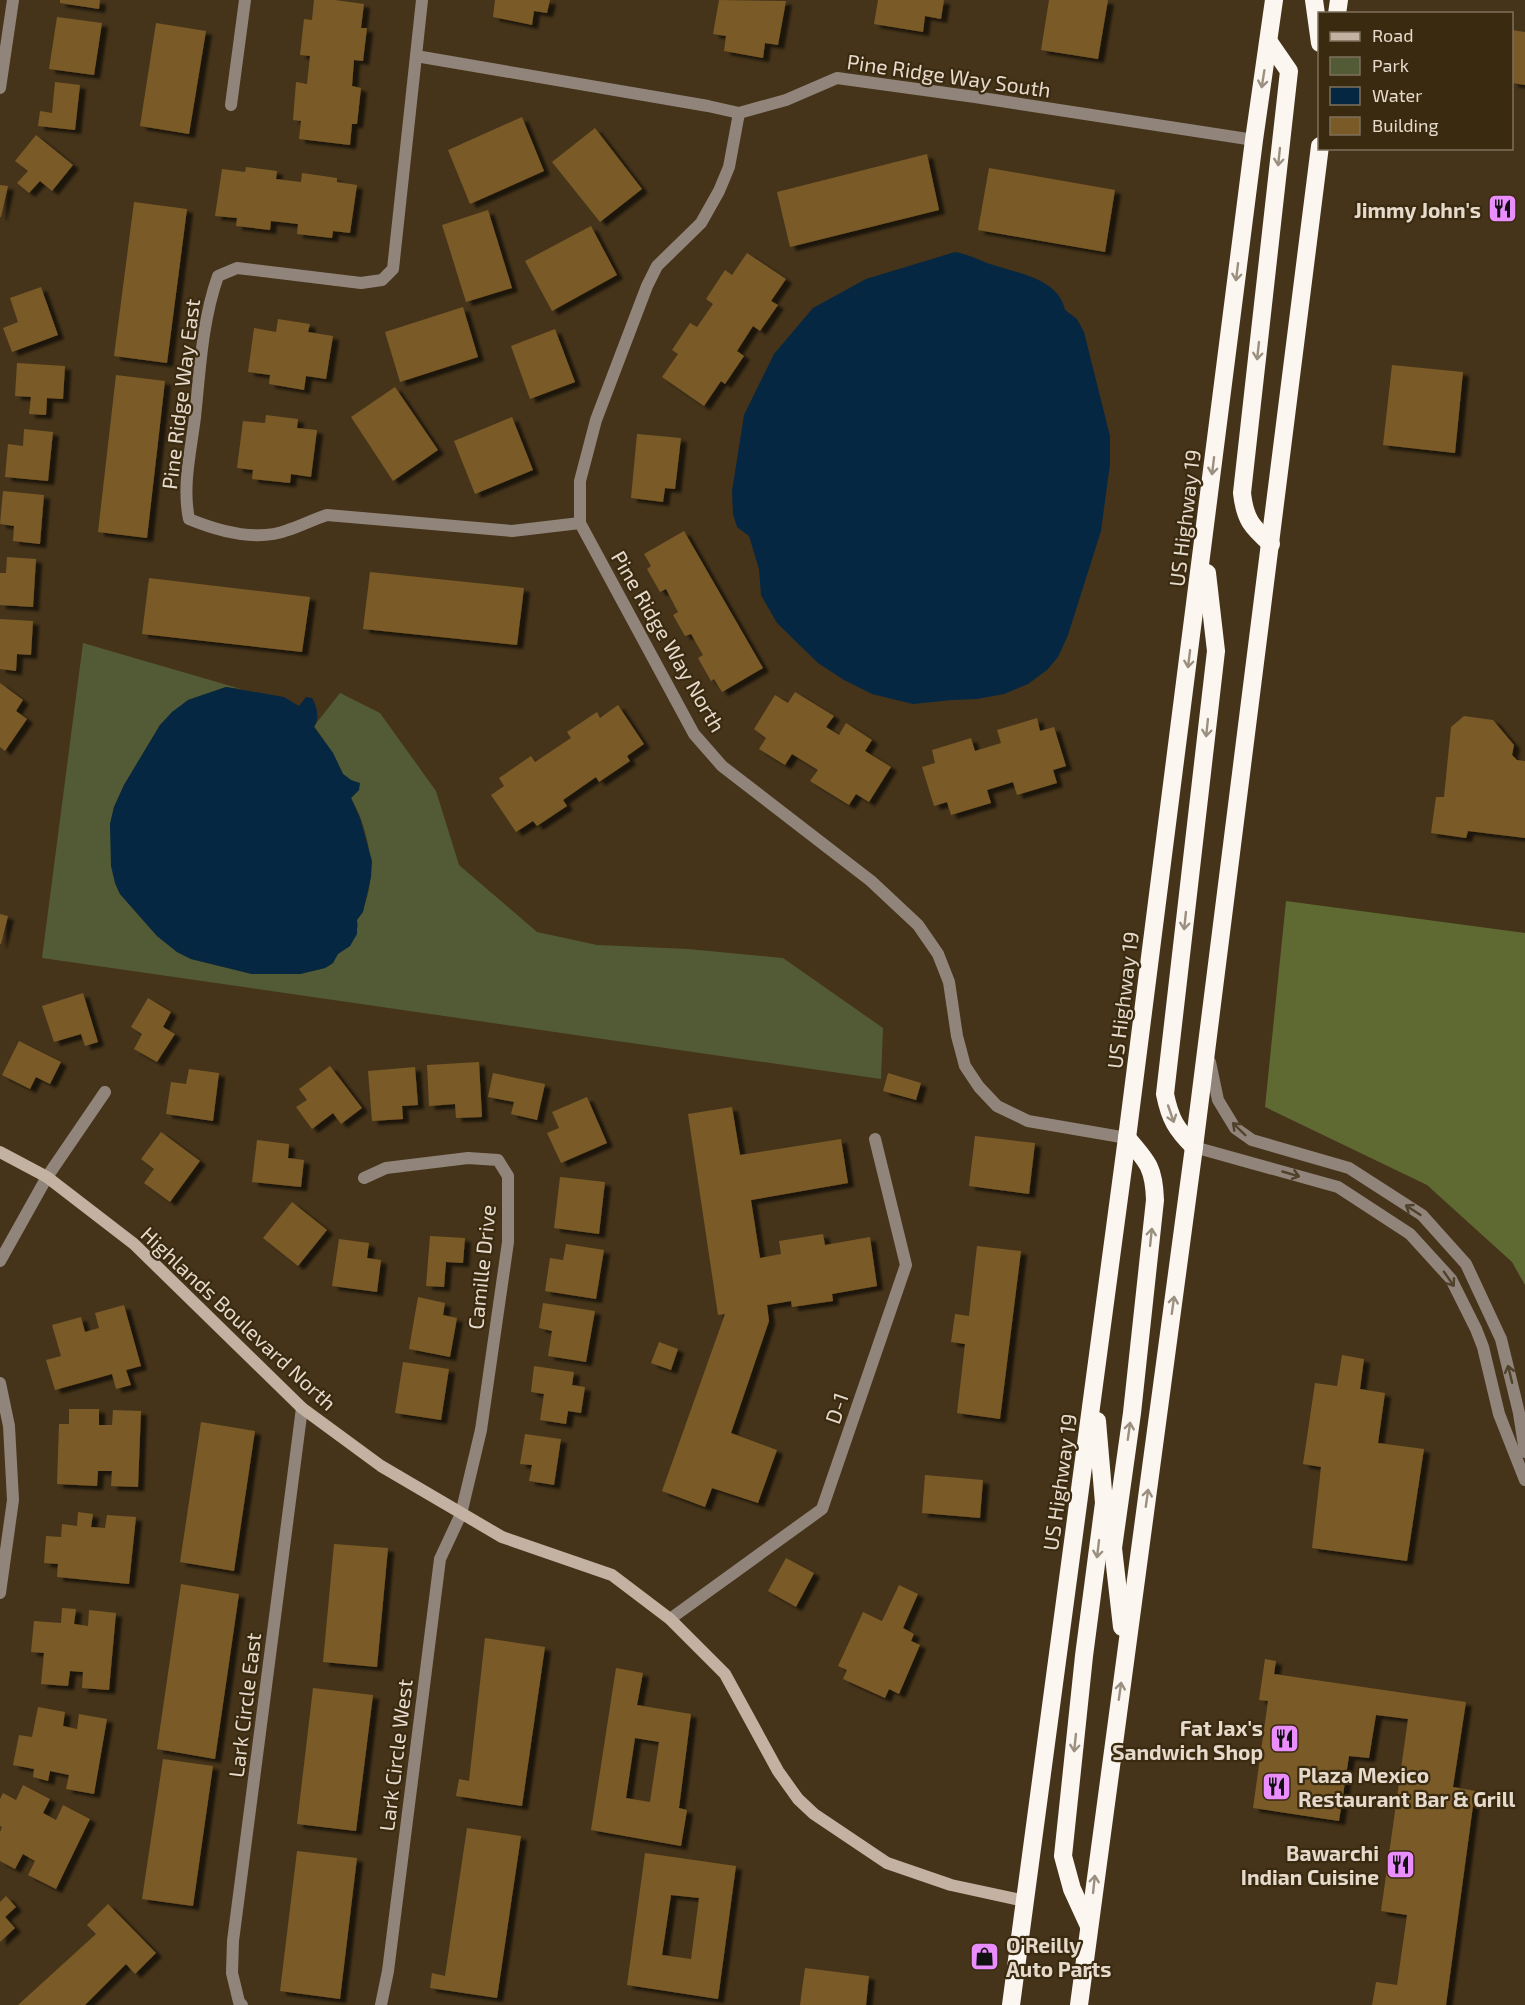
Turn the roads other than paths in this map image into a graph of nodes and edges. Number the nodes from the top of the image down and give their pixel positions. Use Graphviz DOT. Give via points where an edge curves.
graph roads {
  1 [pos="13,0"];
  2 [pos="245,0"];
  3 [pos="422,0"];
  4 [pos="1274,0"];
  5 [pos="1314,0"];
  6 [pos="1318,29"];
  7 [pos="1269,42"];
  8 [pos="416,56"];
  9 [pos="0,88"];
  10 [pos="231,105"];
  11 [pos="739,113"];
  12 [pos="1254,140"];
  13 [pos="1320,150"];
  14 [pos="580,523"];
  15 [pos="1203,544"];
  16 [pos="1271,544"];
  17 [pos="1208,1037"];
  18 [pos="105,1092"];
  19 [pos="1127,1138"];
  20 [pos="875,1139"];
  21 [pos="1194,1147"];
  22 [pos="0,1152"];
  23 [pos="47,1177"];
  24 [pos="364,1178"];
  25 [pos="0,1261"];
  26 [pos="0,1383"];
  27 [pos="1094,1387"];
  28 [pos="302,1408"];
  29 [pos="1525,1452"];
  30 [pos="1525,1480"];
  31 [pos="461,1514"];
  32 [pos="0,1593"];
  33 [pos="670,1619"];
  34 [pos="1125,1656"];
  35 [pos="1025,1901"];
  36 [pos="1089,1927"];
  37 [pos="242,2005"];
  38 [pos="381,2005"];
  39 [pos="1011,2005"];
  40 [pos="1079,2005"];
  1 -- 9 [label="street"];
  2 -- 10 [label="street"];
  3 -- 8 [label="street"];
  4 -- 7 [label="highway, US Highway 19"];
  5 -- 6 [label="highway"];
  7 -- 12 [label="highway, US Highway 19, one-way"];
  7 -- 16 [label="highway, one-way" via="1288,71 1242,494 1244,512 1252,526"];
  8 -- 11 [label="street, Pine Ridge Way South"];
  8 -- 14 [label="street, Pine Ridge Way East" via="393,269 382,280 361,283 237,268 218,276 205,331 188,471 189,519 214,529 267,536 327,514 512,531"];
  11 -- 12 [label="street, Pine Ridge Way South" via="786,100 837,78"];
  11 -- 14 [label="street" via="729,167 719,191 701,223 657,266 639,306 596,420 580,481"];
  12 -- 15 [label="highway, US Highway 19, one-way"];
  13 -- 16 [label="highway"];
  14 -- 19 [label="street, Pine Ridge Way North" via="694,734 722,766 871,880 918,925 938,954 950,982 965,1066 980,1087 997,1106 1028,1121"];
  15 -- 19 [label="highway, US Highway 19, one-way"];
  15 -- 21 [label="highway, one-way" via="1216,651 1166,1094 1170,1118"];
  16 -- 17 [label="highway"];
  17 -- 21 [label="highway"];
  29 -- 17 [label="street, one-way" via="1502,1339 1466,1264 1422,1215 1349,1168 1252,1140 1235,1128 1218,1100 1210,1070"];
  18 -- 23 [label="street"];
  19 -- 27 [label="highway, US Highway 19"];
  34 -- 19 [label="highway, one-way" via="1113,1548 1155,1200 1155,1179 1146,1159"];
  20 -- 33 [label="street, D-1" via="906,1265 822,1509"];
  21 -- 30 [label="street, one-way" via="1338,1187 1410,1234 1451,1279 1476,1329 1499,1414"];
  34 -- 21 [label="highway, one-way"];
  22 -- 23 [label="street, Highlands Boulevard North"];
  23 -- 25 [label="street"];
  23 -- 28 [label="street, Highlands Boulevard North" via="134,1244"];
  24 -- 31 [label="street, Camille Drive" via="386,1168 468,1158 498,1160 508,1176 508,1242 481,1430"];
  26 -- 32 [label="street" via="9,1426 13,1500"];
  27 -- 35 [label="highway, US Highway 19"];
  27 -- 36 [label="highway, one-way" via="1104,1503 1063,1856"];
  28 -- 31 [label="street, Highlands Boulevard North" via="381,1466"];
  28 -- 37 [label="street, Lark Circle East" via="233,1941 232,1973"];
  31 -- 33 [label="street, Highlands Boulevard North" via="502,1537 612,1575"];
  31 -- 38 [label="street, Lark Circle West" via="440,1559"];
  33 -- 35 [label="street, Highlands Boulevard North" via="725,1674 778,1771 814,1814 887,1863 951,1885"];
  36 -- 34 [label="highway, one-way"];
  35 -- 39 [label="highway, US Highway 19"];
  36 -- 40 [label="highway"];
}
